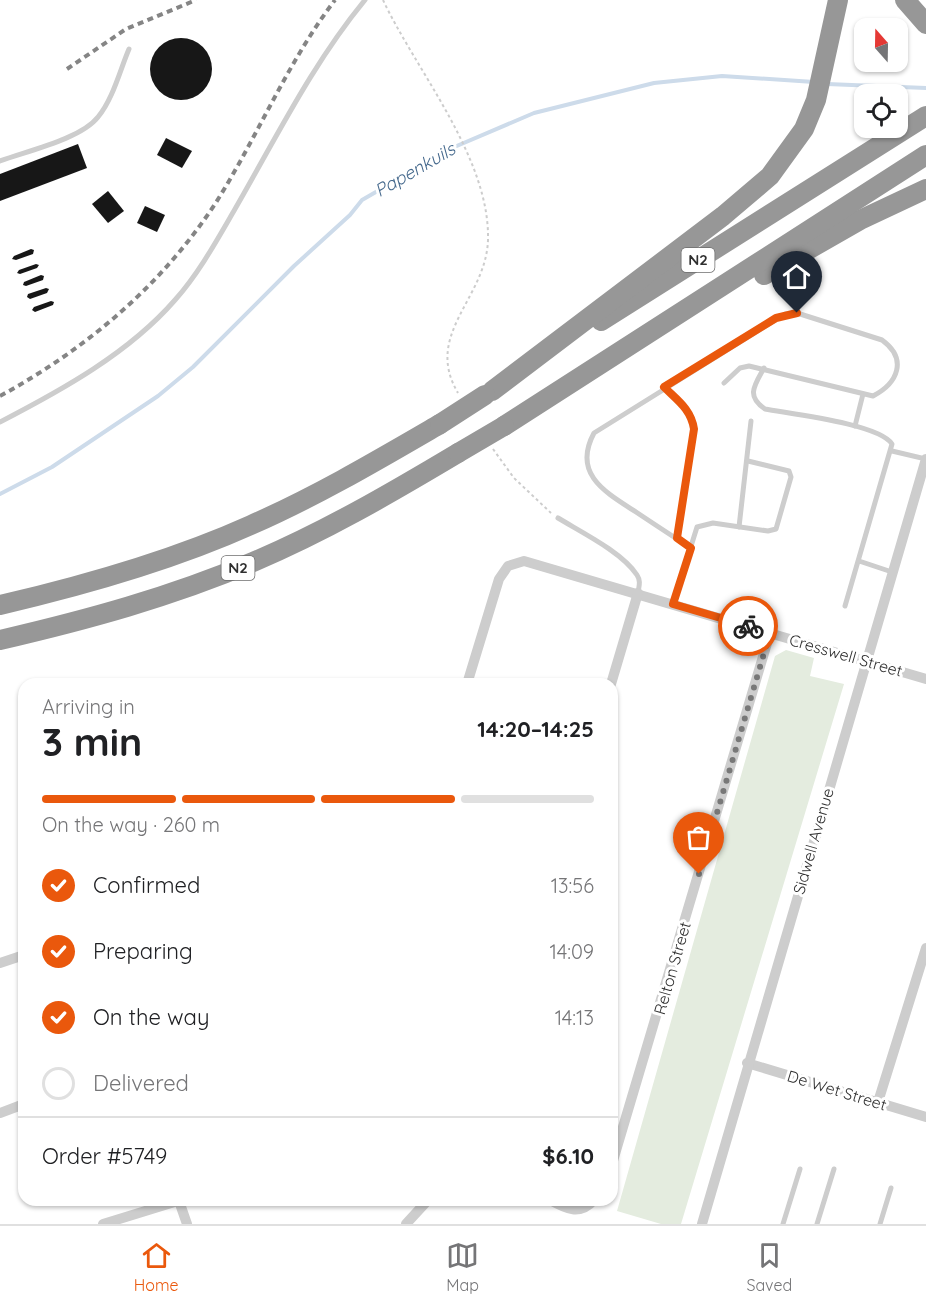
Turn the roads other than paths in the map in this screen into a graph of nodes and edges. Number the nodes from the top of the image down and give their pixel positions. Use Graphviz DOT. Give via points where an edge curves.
graph roads {
  1 [pos="365,0"];
  2 [pos="838,0"];
  3 [pos="905,0"];
  4 [pos="926,24"];
  5 [pos="129,48"];
  6 [pos="918,121"];
  7 [pos="926,155"];
  8 [pos="0,161"];
  9 [pos="926,189"];
  10 [pos="764,368"];
  11 [pos="724,383"];
  12 [pos="664,387"];
  13 [pos="489,393"];
  14 [pos="863,394"];
  15 [pos="541,405"];
  16 [pos="751,421"];
  17 [pos="0,422"];
  18 [pos="855,426"];
  19 [pos="892,451"];
  20 [pos="926,459"];
  21 [pos="748,461"];
  22 [pos="558,518"];
  23 [pos="739,527"];
  24 [pos="677,538"];
  25 [pos="691,548"];
  26 [pos="859,561"];
  27 [pos="892,572"];
  28 [pos="638,593"];
  29 [pos="673,604"];
  30 [pos="0,605"];
  31 [pos="845,606"];
  32 [pos="770,633"];
  33 [pos="0,640"];
  34 [pos="866,661"];
  35 [pos="469,678"];
  36 [pos="613,678"];
  37 [pos="926,679"];
  38 [pos="926,948"];
  39 [pos="18,957"];
  40 [pos="0,963"];
  41 [pos="747,1064"];
  42 [pos="878,1102"];
  43 [pos="18,1106"];
  44 [pos="0,1113"];
  45 [pos="926,1117"];
  46 [pos="618,1144"];
  47 [pos="800,1168"];
  48 [pos="834,1169"];
  49 [pos="891,1188"];
  50 [pos="161,1206"];
  51 [pos="182,1206"];
  52 [pos="422,1206"];
  53 [pos="563,1206"];
  54 [pos="588,1206"];
  55 [pos="103,1224"];
  56 [pos="187,1224"];
  57 [pos="406,1224"];
  58 [pos="702,1224"];
  59 [pos="783,1224"];
  60 [pos="817,1224"];
  61 [pos="880,1224"];
  1 -- 17 [label="lane" via="314,72 203,263 176,299 124,347"];
  2 -- 13 [label="highway" via="816,100 804,129 770,176 748,197"];
  3 -- 4 [label="highway"];
  5 -- 8 [label="lane" via="98,118 85,129"];
  6 -- 13 [label="highway, N2"];
  7 -- 15 [label="highway, N2"];
  9 -- 15 [label="highway" via="861,220"];
  10 -- 11 [label="lane" via="740,368"];
  10 -- 14 [label="lane"];
  10 -- 18 [label="lane" via="752,395 765,409"];
  12 -- 14 [label="lane" via="776,318 797,313 882,340 892,347 897,372 893,382 873,396"];
  12 -- 24 [label="lane" via="685,407 694,429"];
  12 -- 24 [label="lane" via="594,433 587,458 590,472 602,490"];
  13 -- 30 [label="highway, N2, bridge" via="374,463 249,526 118,575"];
  14 -- 18 [label="lane"];
  15 -- 33 [label="highway, N2, bridge" via="354,514 254,561 128,608"];
  16 -- 21 [label="lane"];
  18 -- 19 [label="lane" via="888,438"];
  19 -- 20 [label="lane"];
  19 -- 26 [label="lane"];
  20 -- 27 [label="street, Sidwell Avenue"];
  21 -- 23 [label="lane"];
  21 -- 23 [label="lane" via="784,467 791,477 776,529"];
  22 -- 28 [label="lane" via="625,562 638,575"];
  23 -- 25 [label="lane" via="703,523"];
  24 -- 25 [label="lane"];
  25 -- 29 [label="lane"];
  26 -- 27 [label="lane"];
  26 -- 31 [label="lane"];
  27 -- 34 [label="street, Sidwell Avenue"];
  28 -- 29 [label="street, Cresswell Street"];
  28 -- 35 [label="street, Cresswell Street" via="524,561 508,566 499,579"];
  28 -- 36 [label="street"];
  29 -- 32 [label="street, Cresswell Street"];
  32 -- 34 [label="street, Cresswell Street"];
  32 -- 46 [label="street, Relton Street"];
  34 -- 37 [label="street, Cresswell Street"];
  34 -- 41 [label="street, Sidwell Avenue"];
  38 -- 42 [label="street"];
  39 -- 40 [label="street"];
  41 -- 42 [label="street, De Wet Street"];
  41 -- 58 [label="street, Sidwell Avenue"];
  42 -- 45 [label="street, De Wet Street"];
  43 -- 44 [label="street"];
  47 -- 59 [label="lane"];
  48 -- 60 [label="lane"];
  49 -- 61 [label="lane"];
  50 -- 55 [label="street"];
  51 -- 56 [label="street"];
  52 -- 57 [label="street"];
  53 -- 54 [label="street" via="572,1210"];
}
